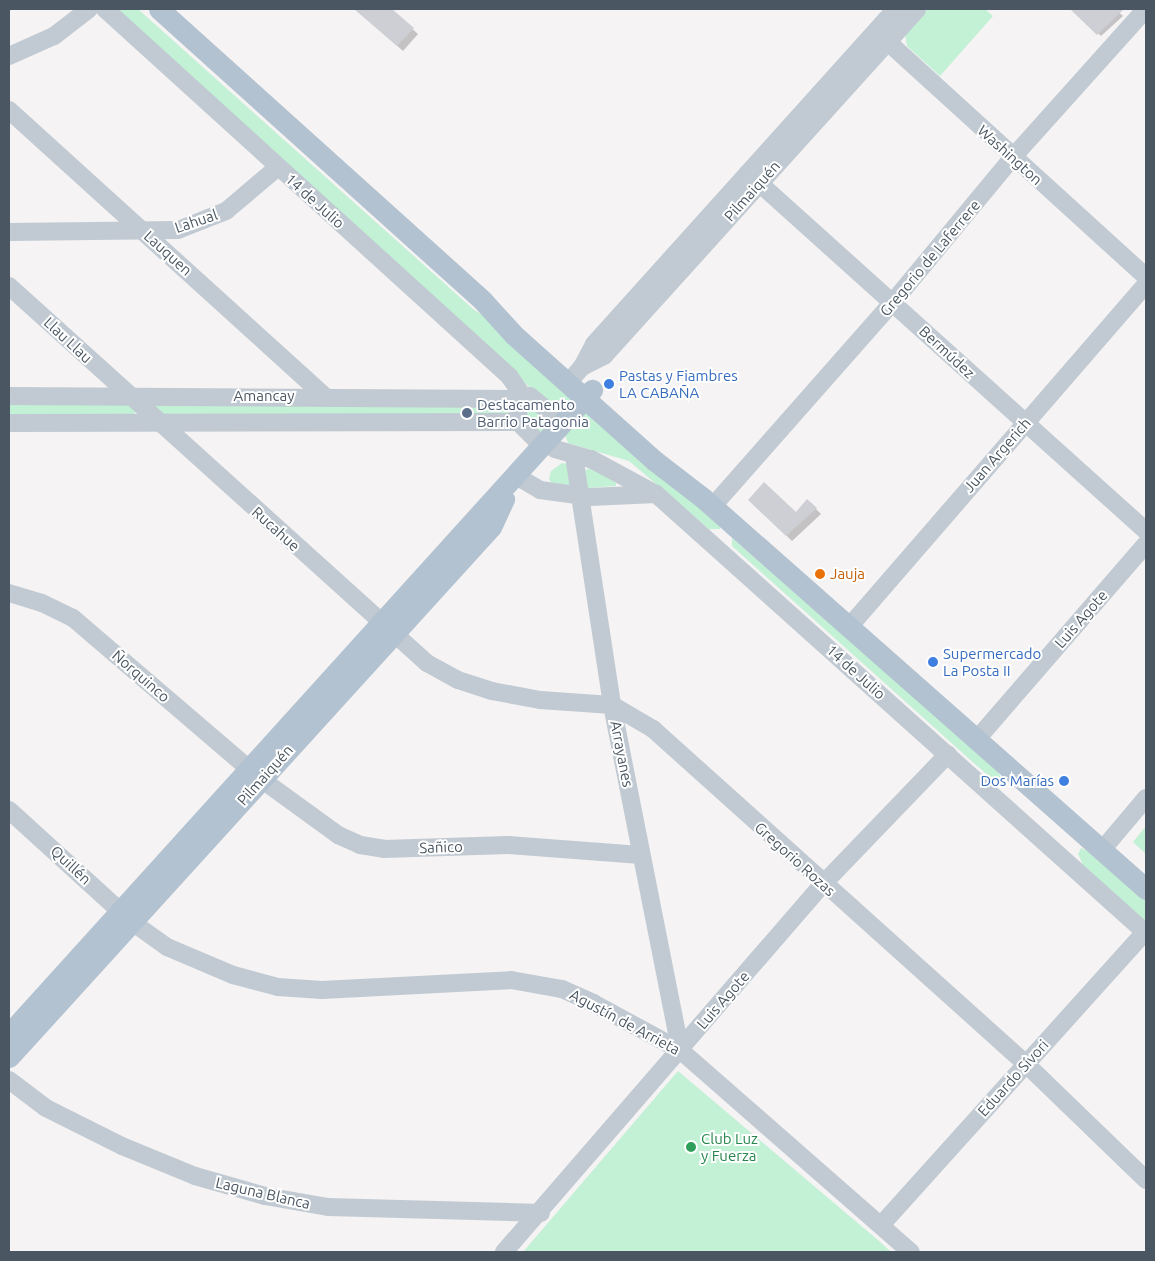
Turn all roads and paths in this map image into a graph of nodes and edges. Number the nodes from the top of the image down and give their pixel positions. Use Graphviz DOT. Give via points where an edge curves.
graph roads {
  1 [pos="88,9"];
  2 [pos="105,9"];
  3 [pos="158,9"];
  4 [pos="896,9"];
  5 [pos="917,9"];
  6 [pos="1146,9"];
  7 [pos="882,36"];
  8 [pos="9,56"];
  9 [pos="9,110"];
  10 [pos="1013,157"];
  11 [pos="278,167"];
  12 [pos="754,178"];
  13 [pos="9,232"];
  14 [pos="145,232"];
  15 [pos="1146,277"];
  16 [pos="1146,284"];
  17 [pos="9,286"];
  18 [pos="893,302"];
  19 [pos="575,375"];
  20 [pos="588,394"];
  21 [pos="127,395"];
  22 [pos="9,396"];
  23 [pos="326,397"];
  24 [pos="521,397"];
  25 [pos="518,422"];
  26 [pos="9,423"];
  27 [pos="159,423"];
  28 [pos="563,423"];
  29 [pos="1024,424"];
  30 [pos="545,444"];
  31 [pos="574,456"];
  32 [pos="512,480"];
  33 [pos="656,494"];
  34 [pos="579,496"];
  35 [pos="708,502"];
  36 [pos="1146,531"];
  37 [pos="1146,544"];
  38 [pos="9,593"];
  39 [pos="849,626"];
  40 [pos="387,629"];
  41 [pos="612,705"];
  42 [pos="977,739"];
  43 [pos="948,754"];
  44 [pos="256,774"];
  45 [pos="1146,798"];
  46 [pos="9,810"];
  47 [pos="1102,850"];
  48 [pos="641,856"];
  49 [pos="823,884"];
  50 [pos="1146,889"];
  51 [pos="126,917"];
  52 [pos="1146,933"];
  53 [pos="9,1034"];
  54 [pos="680,1050"];
  55 [pos="9,1057"];
  56 [pos="1026,1064"];
  57 [pos="9,1080"];
  58 [pos="1146,1180"];
  59 [pos="541,1213"];
  60 [pos="882,1224"];
  61 [pos="504,1252"];
  62 [pos="910,1252"];
  1 -- 8 [label="street" via="54,36"];
  2 -- 11 [label="street, 14 de Julio"];
  3 -- 19 [label="main road, 14 de Julio" via="483,300 516,320"];
  4 -- 7 [label="street, Pilmaiquén"];
  5 -- 7 [label="street, Pilmaiquén"];
  6 -- 10 [label="street, Gregorio de Laferrere"];
  7 -- 10 [label="street, Washington"];
  7 -- 12 [label="street, Pilmaiquén"];
  9 -- 14 [label="street, Lauquen"];
  10 -- 15 [label="street, Washington"];
  10 -- 18 [label="street, Gregorio de Laferrere"];
  11 -- 14 [label="street, Lahual" via="226,211 178,230"];
  11 -- 24 [label="street, 14 de Julio" via="509,376"];
  12 -- 18 [label="street, Bermúdez"];
  12 -- 19 [label="street, Pilmaiquén" via="594,344"];
  13 -- 14 [label="street, Lahual"];
  14 -- 23 [label="street, Lauquen"];
  16 -- 29 [label="street, Juan Argerich"];
  17 -- 21 [label="street, Llau Llau"];
  18 -- 29 [label="street, Bermúdez"];
  18 -- 35 [label="street, Gregorio de Laferrere"];
  19 -- 20 [label="main road, 14 de Julio"];
  20 -- 28 [label="main road, Pilmaiquén"];
  20 -- 35 [label="main road, 14 de Julio" via="668,458"];
  21 -- 22 [label="street, Amancay"];
  21 -- 23 [label="street, Amancay"];
  21 -- 27 [label="street, Llau Llau"];
  23 -- 24 [label="street, Amancay"];
  24 -- 25 [label="street"];
  24 -- 28 [label="street" via="536,400"];
  25 -- 27 [label="street, Amancay"];
  25 -- 30 [label="street, 14 de Julio"];
  26 -- 27 [label="street, Amancay"];
  27 -- 40 [label="street, Rucahue"];
  28 -- 30 [label="main road, Pilmaiquén"];
  29 -- 36 [label="street, Bermúdez"];
  29 -- 39 [label="street, Juan Argerich"];
  30 -- 31 [label="street, 14 de Julio"];
  30 -- 32 [label="main road, Pilmaiquén"];
  31 -- 33 [label="street, 14 de Julio" via="591,459"];
  31 -- 34 [label="street, Arrayanes"];
  32 -- 34 [label="street" via="540,490"];
  32 -- 40 [label="main road, Pilmaiquén" via="490,527"];
  33 -- 34 [label="street"];
  33 -- 43 [label="street, 14 de Julio"];
  34 -- 41 [label="street, Arrayanes"];
  35 -- 39 [label="main road, 14 de Julio"];
  37 -- 42 [label="street, Luis Agote"];
  38 -- 44 [label="street, Ñorquinco" via="42,603 73,618"];
  39 -- 42 [label="main road, 14 de Julio"];
  40 -- 41 [label="street, Gregorio Rozas" via="427,663 467,683 540,700"];
  40 -- 44 [label="main road, Pilmaiquén"];
  41 -- 48 [label="street, Arrayanes"];
  41 -- 49 [label="street, Gregorio Rozas" via="653,729"];
  42 -- 47 [label="main road, 14 de Julio"];
  43 -- 49 [label="street, Luis Agote"];
  43 -- 52 [label="street, 14 de Julio"];
  44 -- 48 [label="street, Sañico" via="338,835 360,845 384,849 508,845"];
  44 -- 51 [label="main road, Pilmaiquén"];
  45 -- 47 [label="street"];
  46 -- 51 [label="street, Quillén"];
  47 -- 50 [label="main road, 14 de Julio"];
  48 -- 54 [label="street, Arrayanes"];
  49 -- 54 [label="street, Luis Agote"];
  49 -- 56 [label="street, Gregorio Rozas"];
  51 -- 53 [label="main road, Pilmaiquén"];
  51 -- 54 [label="street, Agustín de Arrieta" via="167,947 233,975 278,986 322,990 511,980 537,982 593,1003"];
  51 -- 55 [label="main road, Pilmaiquén"];
  52 -- 56 [label="street, Eduardo Sívori"];
  54 -- 59 [label="street, Luis Agote"];
  54 -- 60 [label="street, Agustín de Arrieta"];
  56 -- 58 [label="street, Gregorio Rozas"];
  56 -- 60 [label="street, Eduardo Sívori"];
  57 -- 59 [label="street, Laguna Blanca" via="46,1108 122,1146 195,1176 265,1196 328,1207"];
  59 -- 61 [label="street, Luis Agote"];
  60 -- 62 [label="street, Agustín de Arrieta"];
}
